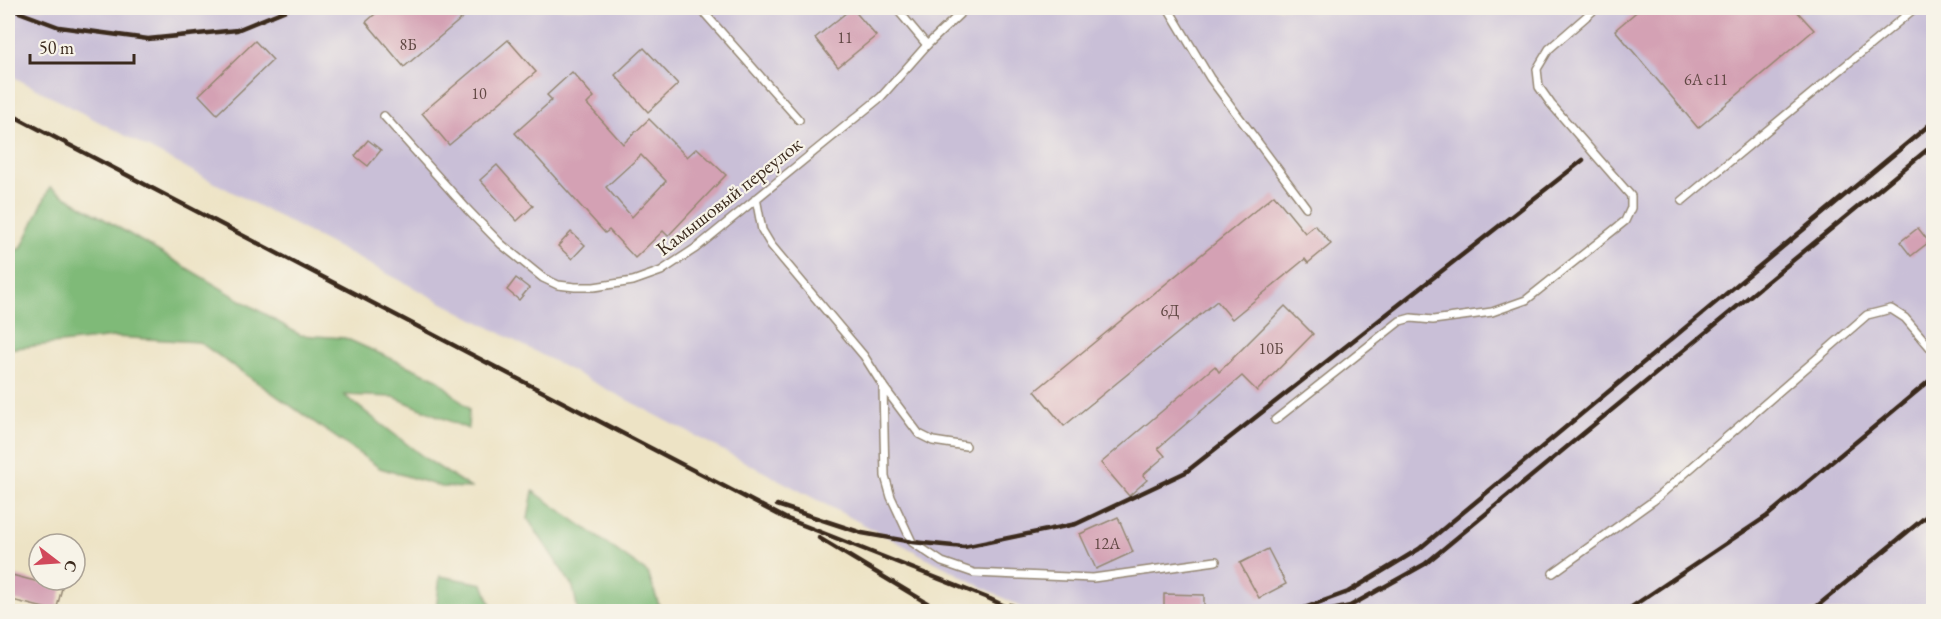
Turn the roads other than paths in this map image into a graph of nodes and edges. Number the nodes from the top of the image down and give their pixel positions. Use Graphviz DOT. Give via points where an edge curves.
graph roads {
  1 [pos="700,8"];
  2 [pos="896,8"];
  3 [pos="966,8"];
  4 [pos="1168,8"];
  5 [pos="1596,8"];
  6 [pos="1915,8"];
  7 [pos="927,45"];
  8 [pos="384,116"];
  9 [pos="799,120"];
  10 [pos="756,198"];
  11 [pos="1682,201"];
  12 [pos="1306,207"];
  13 [pos="1934,352"];
  14 [pos="884,386"];
  15 [pos="1275,420"];
  16 [pos="966,446"];
  17 [pos="1216,561"];
  18 [pos="1553,573"];
  1 -- 9 [label="lane"];
  2 -- 7 [label="lane"];
  3 -- 7 [label="lane, Камышовый переулок"];
  4 -- 12 [label="lane" via="1210,78"];
  5 -- 15 [label="lane" via="1549,49 1537,69 1539,87 1631,196 1625,222 1526,300 1492,312 1400,321"];
  6 -- 11 [label="lane"];
  7 -- 10 [label="lane, Камышовый переулок" via="880,97"];
  8 -- 10 [label="lane, Камышовый переулок" via="501,244 543,278 558,285 594,287 633,281 661,271 696,248"];
  10 -- 14 [label="lane" via="762,230 771,246 864,356"];
  13 -- 18 [label="lane" via="1905,318 1891,309 1867,315 1653,501"];
  14 -- 16 [label="lane" via="919,434 933,441"];
  14 -- 17 [label="lane" via="885,476 891,497 912,542 942,562 974,573 1093,578"];
}
